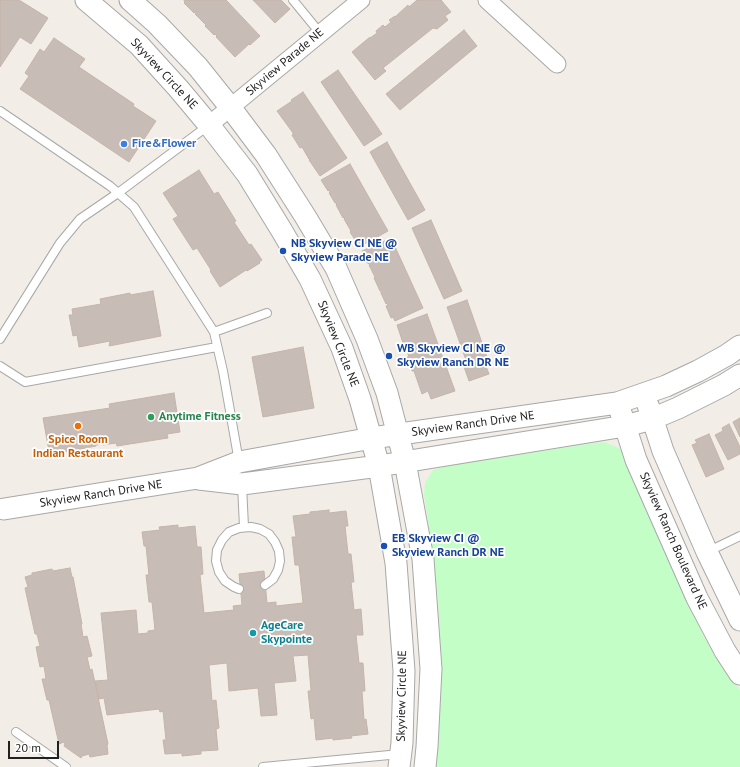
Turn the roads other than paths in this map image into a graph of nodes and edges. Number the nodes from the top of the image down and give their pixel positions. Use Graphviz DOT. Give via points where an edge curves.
graph roads {
  1 [pos="86,0"];
  2 [pos="130,0"];
  3 [pos="293,0"];
  4 [pos="361,0"];
  5 [pos="487,0"];
  6 [pos="320,33"];
  7 [pos="558,64"];
  8 [pos="230,107"];
  9 [pos="0,111"];
  10 [pos="209,125"];
  11 [pos="118,193"];
  12 [pos="267,313"];
  13 [pos="214,332"];
  14 [pos="0,339"];
  15 [pos="740,346"];
  16 [pos="218,347"];
  17 [pos="0,366"];
  18 [pos="740,375"];
  19 [pos="644,394"];
  20 [pos="617,403"];
  21 [pos="652,419"];
  22 [pos="625,426"];
  23 [pos="398,435"];
  24 [pos="372,438"];
  25 [pos="405,462"];
  26 [pos="379,466"];
  27 [pos="240,473"];
  28 [pos="2,508"];
  29 [pos="244,527"];
  30 [pos="740,536"];
  31 [pos="707,552"];
  32 [pos="266,585"];
  33 [pos="239,589"];
  34 [pos="740,620"];
  35 [pos="740,674"];
  36 [pos="16,732"];
  37 [pos="400,760"];
  38 [pos="66,767"];
  39 [pos="263,767"];
  40 [pos="425,767"];
  1 -- 10 [label="street, Skyview Circle NE" via="139,46"];
  2 -- 8 [label="street" via="198,67"];
  3 -- 6 [label="lane"];
  4 -- 6 [label="street, Skyview Parade NE"];
  5 -- 7 [label="street"];
  6 -- 8 [label="street, Skyview Parade NE"];
  8 -- 10 [label="street, Skyview Parade NE"];
  8 -- 23 [label="street" via="266,155 336,268 367,339"];
  9 -- 11 [label="lane"];
  10 -- 11 [label="lane"];
  10 -- 24 [label="street, Skyview Circle NE" via="246,174 310,279 342,348"];
  11 -- 13 [label="lane" via="134,207"];
  11 -- 14 [label="lane" via="80,219 60,243"];
  12 -- 13 [label="lane"];
  13 -- 16 [label="lane"];
  15 -- 19 [label="street, Skyview Ranch Drive NE" via="698,370"];
  16 -- 17 [label="lane" via="25,382"];
  16 -- 27 [label="lane"];
  18 -- 21 [label="street, Skyview Ranch Drive NE"];
  19 -- 20 [label="street, Skyview Ranch Drive NE"];
  19 -- 21 [label="street"];
  20 -- 22 [label="street, Skyview Ranch Boulevard NE"];
  20 -- 23 [label="street, Skyview Ranch Drive NE"];
  21 -- 22 [label="street, Skyview Ranch Drive NE"];
  21 -- 31 [label="street" via="663,451"];
  22 -- 25 [label="street, Skyview Ranch Drive NE"];
  22 -- 35 [label="street, Skyview Ranch Boulevard NE" via="636,460 697,598 725,652"];
  23 -- 24 [label="street, Skyview Ranch Drive NE"];
  23 -- 25 [label="street"];
  24 -- 26 [label="street, Skyview Circle NE"];
  24 -- 27 [label="street, Skyview Ranch Drive NE"];
  25 -- 26 [label="street, Skyview Ranch Drive NE"];
  25 -- 40 [label="street" via="423,559 431,669"];
  26 -- 27 [label="street, Skyview Ranch Drive NE"];
  26 -- 37 [label="street, Skyview Circle NE" via="396,563 404,671"];
  27 -- 28 [label="street, Skyview Ranch Drive NE"];
  27 -- 29 [label="lane"];
  29 -- 32 [label="lane" via="260,529 269,534 279,551 278,570"];
  29 -- 33 [label="lane" via="229,532 222,540 217,550 216,561 218,572 225,581"];
  30 -- 31 [label="lane"];
  31 -- 34 [label="street"];
  36 -- 38 [label="lane"];
  37 -- 39 [label="lane"];
}
